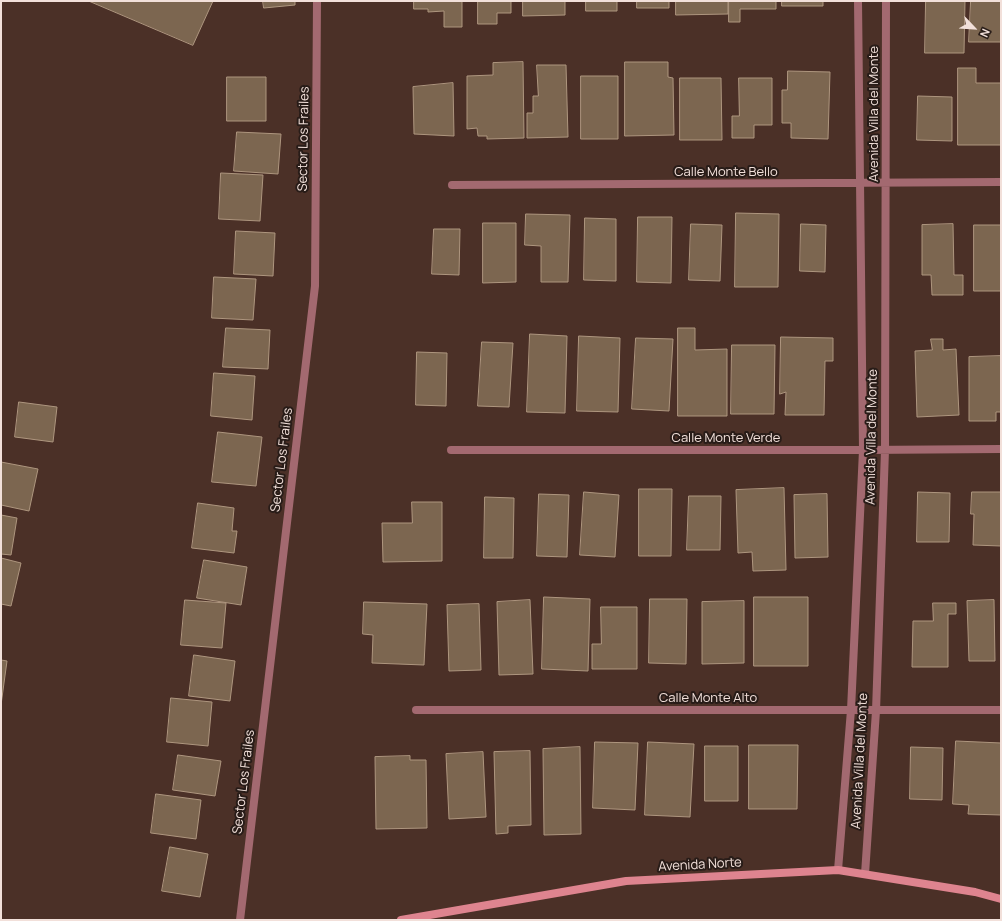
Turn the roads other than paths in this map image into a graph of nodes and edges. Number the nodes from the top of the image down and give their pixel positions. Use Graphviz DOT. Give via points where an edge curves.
graph roads {
  1 [pos="317,1"];
  2 [pos="858,1"];
  3 [pos="886,1"];
  4 [pos="1001,182"];
  5 [pos="861,183"];
  6 [pos="886,183"];
  7 [pos="452,185"];
  8 [pos="1001,449"];
  9 [pos="451,450"];
  10 [pos="863,450"];
  11 [pos="885,450"];
  12 [pos="416,710"];
  13 [pos="851,710"];
  14 [pos="876,710"];
  15 [pos="1001,710"];
  16 [pos="838,870"];
  17 [pos="865,874"];
  18 [pos="1001,899"];
  19 [pos="240,920"];
  20 [pos="401,920"];
  1 -- 19 [label="street, Sector Los Frailes" via="314,286"];
  2 -- 5 [label="street, Avenida Villa del Monte"];
  3 -- 6 [label="street, Avenida Villa del Monte"];
  4 -- 6 [label="street, Calle Monte Bello"];
  5 -- 6 [label="street, Calle Monte Bello"];
  5 -- 7 [label="street, Calle Monte Bello"];
  5 -- 10 [label="street, Avenida Villa del Monte"];
  6 -- 11 [label="street, Avenida Villa del Monte"];
  8 -- 11 [label="street, Calle Monte Verde"];
  9 -- 10 [label="street, Calle Monte Verde"];
  10 -- 11 [label="street, Calle Monte Verde"];
  10 -- 13 [label="street, Avenida Villa del Monte"];
  11 -- 14 [label="street, Avenida Villa del Monte"];
  12 -- 13 [label="street, Calle Monte Alto"];
  13 -- 14 [label="street, Calle Monte Alto"];
  13 -- 16 [label="street, Avenida Villa del Monte"];
  14 -- 15 [label="street, Calle Monte Alto"];
  14 -- 17 [label="street, Avenida Villa del Monte"];
  16 -- 17 [label="street, Avenida Norte"];
  16 -- 20 [label="street, Avenida Norte" via="626,881"];
  17 -- 18 [label="street, Avenida Norte" via="975,892"];
}
